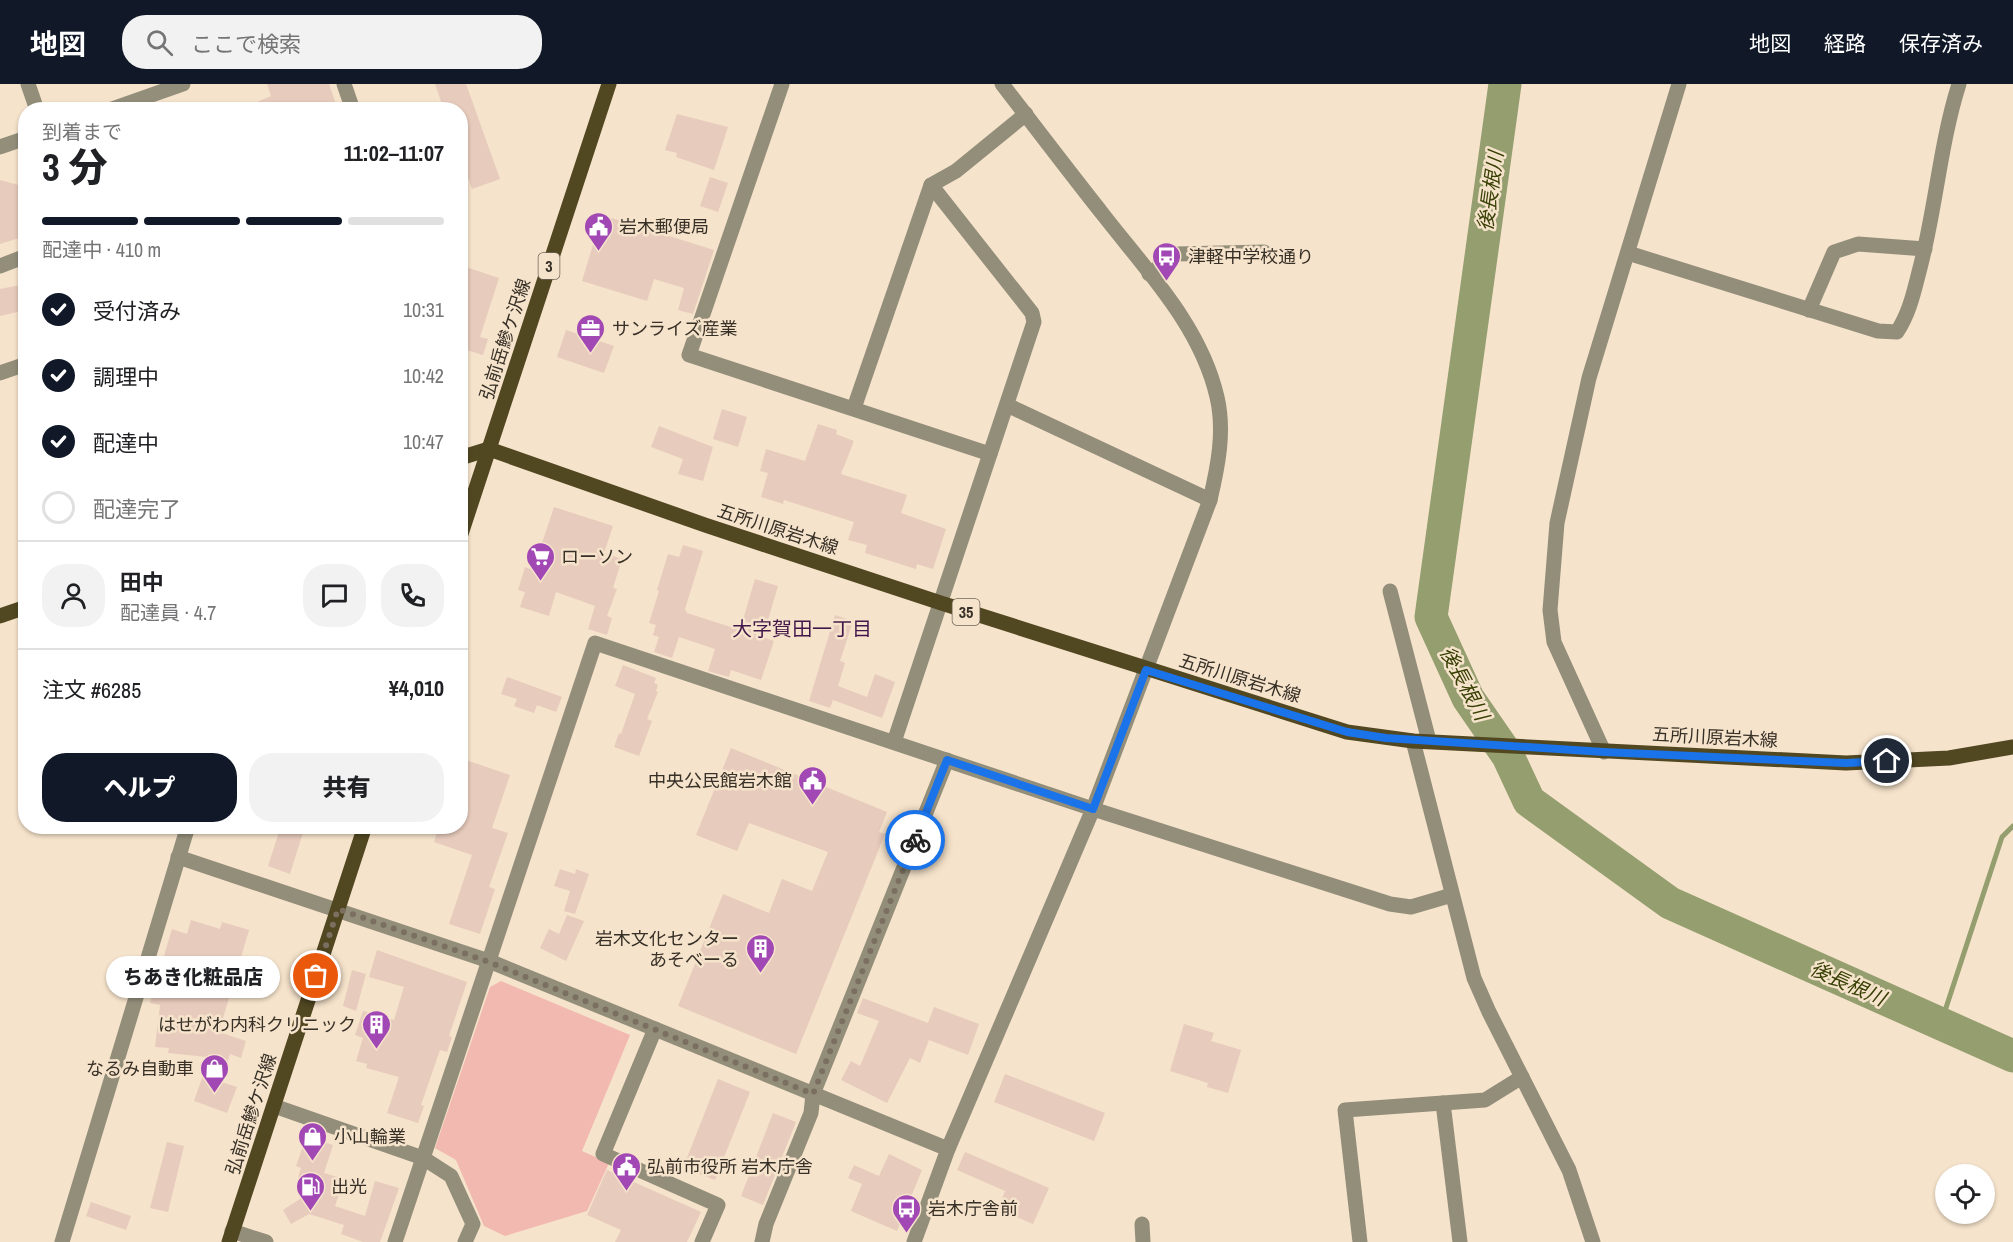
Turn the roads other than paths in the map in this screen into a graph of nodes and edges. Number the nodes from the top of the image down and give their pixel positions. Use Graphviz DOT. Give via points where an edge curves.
graph roads {
  1 [pos="28,84"];
  2 [pos="183,84"];
  3 [pos="344,84"];
  4 [pos="609,84"];
  5 [pos="782,84"];
  6 [pos="1002,84"];
  7 [pos="1679,84"];
  8 [pos="1959,84"];
  9 [pos="34,102"];
  10 [pos="132,102"];
  11 [pos="350,102"];
  12 [pos="1026,114"];
  13 [pos="18,141"];
  14 [pos="0,147"];
  15 [pos="931,185"];
  16 [pos="1925,249"];
  17 [pos="1264,252"];
  18 [pos="1628,253"];
  19 [pos="18,259"];
  20 [pos="0,266"];
  21 [pos="1149,274"];
  22 [pos="1809,310"];
  23 [pos="18,367"];
  24 [pos="0,373"];
  25 [pos="1007,405"];
  26 [pos="854,408"];
  27 [pos="489,449"];
  28 [pos="990,454"];
  29 [pos="468,456"];
  30 [pos="1210,500"];
  31 [pos="468,513"];
  32 [pos="1390,591"];
  33 [pos="941,603"];
  34 [pos="18,610"];
  35 [pos="0,616"];
  36 [pos="1146,670"];
  37 [pos="1413,741"];
  38 [pos="1430,741"];
  39 [pos="894,742"];
  40 [pos="2013,747"];
  41 [pos="1604,752"];
  42 [pos="947,760"];
  43 [pos="1093,809"];
  44 [pos="185,834"];
  45 [pos="362,834"];
  46 [pos="178,857"];
  47 [pos="1452,895"];
  48 [pos="338,909"];
  49 [pos="489,962"];
  50 [pos="655,1029"];
  51 [pos="1522,1077"];
  52 [pos="813,1094"];
  53 [pos="1443,1103"];
  54 [pos="274,1106"];
  55 [pos="948,1149"];
  56 [pos="423,1158"];
  57 [pos="1142,1224"];
  58 [pos="231,1237"];
  59 [pos="62,1242"];
  60 [pos="266,1242"];
  61 [pos="394,1242"];
  62 [pos="465,1242"];
  63 [pos="702,1242"];
  64 [pos="762,1242"];
  65 [pos="914,1242"];
  66 [pos="1143,1242"];
  67 [pos="1360,1242"];
  68 [pos="1460,1242"];
  69 [pos="1593,1242"];
  1 -- 9 [label="street"];
  2 -- 10 [label="street"];
  3 -- 11 [label="street"];
  4 -- 27 [label="main road, 弘前岳鰺ケ沢線 / 3"];
  5 -- 26 [label="street" via="689,355"];
  6 -- 12 [label="street"];
  7 -- 18 [label="street"];
  8 -- 16 [label="street"];
  12 -- 15 [label="street" via="956,171"];
  12 -- 21 [label="street"];
  13 -- 14 [label="street"];
  15 -- 25 [label="street" via="1032,313 1034,322"];
  15 -- 26 [label="street"];
  16 -- 22 [label="street" via="1858,244 1834,252"];
  16 -- 22 [label="street" via="1908,315 1897,332 1878,331"];
  17 -- 21 [label="street" via="1177,254"];
  18 -- 22 [label="street"];
  18 -- 41 [label="street" via="1589,378 1557,523 1550,610 1554,642"];
  19 -- 20 [label="street"];
  21 -- 30 [label="street" via="1199,346 1218,399 1219,461"];
  23 -- 24 [label="street"];
  25 -- 28 [label="street"];
  25 -- 30 [label="street"];
  26 -- 28 [label="street"];
  27 -- 29 [label="main road"];
  27 -- 31 [label="main road, 弘前岳鰺ケ沢線 / 3"];
  27 -- 33 [label="main road, 五所川原岩木線 / 35"];
  28 -- 33 [label="street"];
  30 -- 36 [label="street"];
  32 -- 38 [label="street"];
  33 -- 36 [label="main road, 五所川原岩木線 / 35"];
  33 -- 39 [label="street"];
  34 -- 35 [label="main road"];
  36 -- 37 [label="main road, 五所川原岩木線 / 35" via="1347,732"];
  36 -- 43 [label="street"];
  37 -- 38 [label="main road, 五所川原岩木線 / 35"];
  37 -- 47 [label="street"];
  38 -- 41 [label="main road, 五所川原岩木線 / 35"];
  39 -- 42 [label="street"];
  39 -- 49 [label="street" via="595,643"];
  40 -- 41 [label="main road, 五所川原岩木線 / 35" via="1949,758 1846,763"];
  42 -- 43 [label="street"];
  42 -- 52 [label="street"];
  43 -- 47 [label="street" via="1390,904 1411,907"];
  43 -- 55 [label="street"];
  44 -- 46 [label="street"];
  45 -- 48 [label="main road, 弘前岳鰺ケ沢線"];
  46 -- 48 [label="street"];
  46 -- 59 [label="street"];
  47 -- 51 [label="street" via="1474,978"];
  48 -- 49 [label="street"];
  48 -- 54 [label="main road, 弘前岳鰺ケ沢線"];
  49 -- 50 [label="street"];
  49 -- 56 [label="street"];
  50 -- 52 [label="street"];
  50 -- 63 [label="street" via="603,1154 718,1205"];
  51 -- 53 [label="street" via="1485,1100"];
  51 -- 69 [label="street" via="1569,1170"];
  52 -- 55 [label="street"];
  52 -- 64 [label="street" via="811,1113"];
  53 -- 67 [label="street" via="1345,1110"];
  53 -- 68 [label="street"];
  54 -- 56 [label="street"];
  54 -- 58 [label="main road, 弘前岳鰺ケ沢線"];
  55 -- 65 [label="street"];
  56 -- 61 [label="street"];
  56 -- 62 [label="street" via="451,1176 473,1224"];
  57 -- 66 [label="street"];
  58 -- 60 [label="street"];
}
